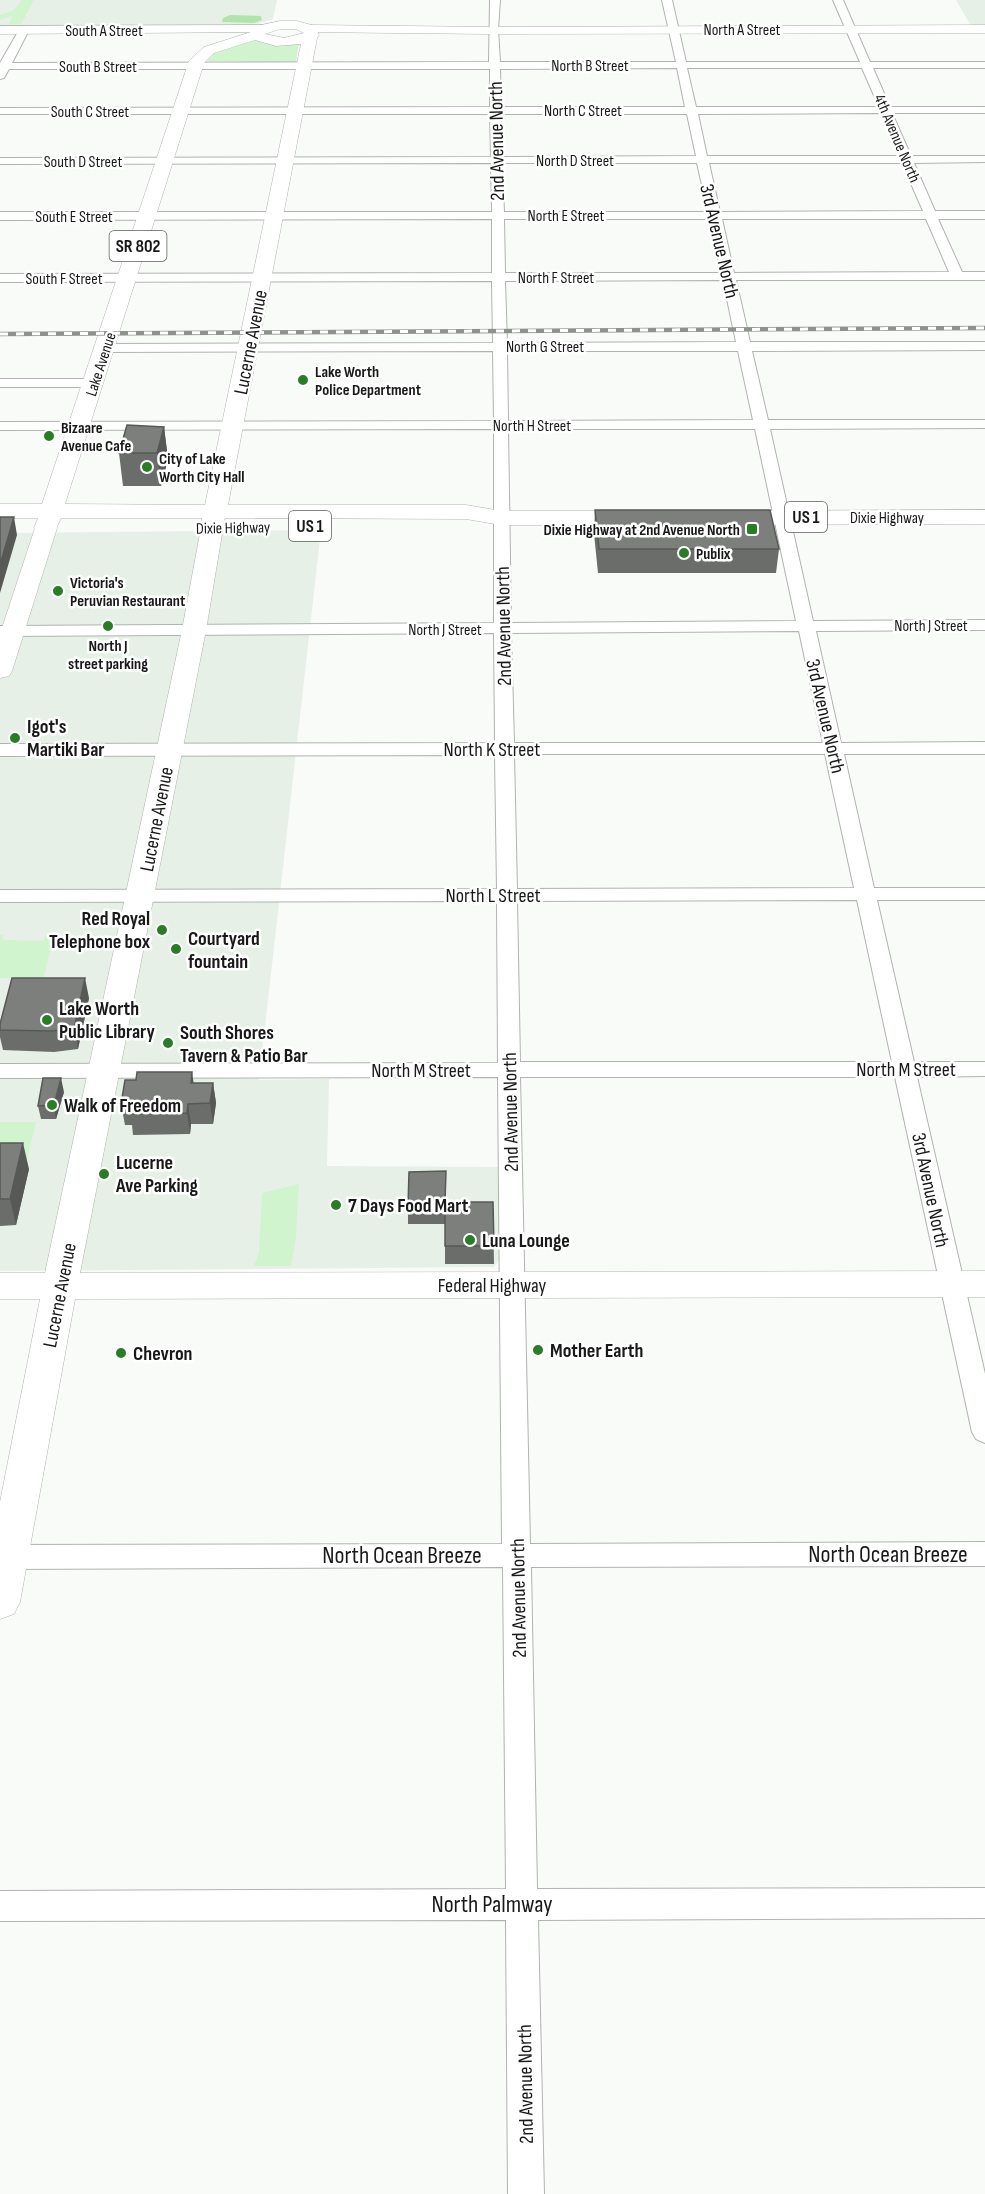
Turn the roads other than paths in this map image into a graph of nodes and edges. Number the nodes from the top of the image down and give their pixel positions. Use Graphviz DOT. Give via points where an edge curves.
graph roads {
  1 [pos="495,0"];
  2 [pos="667,0"];
  3 [pos="838,0"];
  4 [pos="851,29"];
  5 [pos="985,29"];
  6 [pos="0,30"];
  7 [pos="24,30"];
  8 [pos="215,30"];
  9 [pos="494,30"];
  10 [pos="673,30"];
  11 [pos="261,31"];
  12 [pos="309,32"];
  13 [pos="197,62"];
  14 [pos="681,65"];
  15 [pos="866,65"];
  16 [pos="985,65"];
  17 [pos="305,66"];
  18 [pos="495,66"];
  19 [pos="2,70"];
  20 [pos="691,110"];
  21 [pos="886,110"];
  22 [pos="985,110"];
  23 [pos="0,111"];
  24 [pos="181,111"];
  25 [pos="296,111"];
  26 [pos="496,111"];
  27 [pos="985,159"];
  28 [pos="166,160"];
  29 [pos="286,160"];
  30 [pos="496,160"];
  31 [pos="702,160"];
  32 [pos="907,160"];
  33 [pos="0,161"];
  34 [pos="497,215"];
  35 [pos="714,215"];
  36 [pos="931,215"];
  37 [pos="985,215"];
  38 [pos="0,216"];
  39 [pos="147,216"];
  40 [pos="275,216"];
  41 [pos="729,276"];
  42 [pos="957,276"];
  43 [pos="985,276"];
  44 [pos="263,277"];
  45 [pos="498,277"];
  46 [pos="0,278"];
  47 [pos="127,278"];
  48 [pos="500,346"];
  49 [pos="746,346"];
  50 [pos="985,346"];
  51 [pos="249,347"];
  52 [pos="106,348"];
  53 [pos="0,383"];
  54 [pos="94,383"];
  55 [pos="762,424"];
  56 [pos="985,424"];
  57 [pos="500,425"];
  58 [pos="0,426"];
  59 [pos="80,426"];
  60 [pos="234,426"];
  61 [pos="0,510"];
  62 [pos="985,517"];
  63 [pos="501,518"];
  64 [pos="661,518"];
  65 [pos="707,518"];
  66 [pos="780,518"];
  67 [pos="49,519"];
  68 [pos="214,519"];
  69 [pos="0,528"];
  70 [pos="985,625"];
  71 [pos="806,626"];
  72 [pos="503,628"];
  73 [pos="194,630"];
  74 [pos="6,631"];
  75 [pos="0,671"];
  76 [pos="833,748"];
  77 [pos="985,748"];
  78 [pos="505,749"];
  79 [pos="0,750"];
  80 [pos="169,750"];
  81 [pos="866,894"];
  82 [pos="985,894"];
  83 [pos="507,895"];
  84 [pos="0,896"];
  85 [pos="140,896"];
  86 [pos="905,1069"];
  87 [pos="985,1069"];
  88 [pos="510,1070"];
  89 [pos="0,1071"];
  90 [pos="106,1071"];
  91 [pos="513,1285"];
  92 [pos="968,1285"];
  93 [pos="0,1286"];
  94 [pos="60,1286"];
  95 [pos="985,1432"];
  96 [pos="985,1554"];
  97 [pos="517,1555"];
  98 [pos="5,1557"];
  99 [pos="0,1602"];
  100 [pos="985,1903"];
  101 [pos="522,1904"];
  102 [pos="0,1906"];
  103 [pos="526,2194"];
  1 -- 9 [label="street, 2nd Avenue North"];
  2 -- 10 [label="street, 3rd Avenue North"];
  3 -- 4 [label="street, 4th Avenue North"];
  4 -- 5 [label="main road, North A Street"];
  4 -- 10 [label="main road, North A Street"];
  4 -- 15 [label="street, 4th Avenue North"];
  6 -- 7 [label="main road, South A Street"];
  7 -- 8 [label="main road, South A Street"];
  7 -- 19 [label="street"];
  8 -- 11 [label="main road"];
  8 -- 13 [label="main road, Lake Avenue"];
  9 -- 10 [label="main road, North A Street"];
  9 -- 12 [label="main road, North A Street"];
  9 -- 18 [label="street, 2nd Avenue North"];
  10 -- 14 [label="street, 3rd Avenue North"];
  11 -- 12 [label="main road" via="266,40 280,41 298,40"];
  11 -- 12 [label="main road" via="293,11"];
  11 -- 13 [label="main road" via="217,46"];
  12 -- 17 [label="main road, Lucerne Avenue"];
  13 -- 17 [label="street, North B Street"];
  13 -- 19 [label="street, South B Street"];
  13 -- 24 [label="main road, Lake Avenue / SR 802"];
  14 -- 15 [label="street, North B Street"];
  14 -- 18 [label="street, North B Street"];
  14 -- 20 [label="street, 3rd Avenue North"];
  15 -- 16 [label="street, North B Street"];
  15 -- 21 [label="street, 4th Avenue North"];
  17 -- 18 [label="street, North B Street"];
  17 -- 25 [label="main road, Lucerne Avenue"];
  18 -- 26 [label="street, 2nd Avenue North"];
  20 -- 21 [label="street, North C Street"];
  20 -- 26 [label="street, North C Street"];
  20 -- 31 [label="street, 3rd Avenue North"];
  21 -- 22 [label="street, North C Street"];
  21 -- 32 [label="street, 4th Avenue North"];
  23 -- 24 [label="street, South C Street"];
  24 -- 25 [label="street, North C Street"];
  24 -- 28 [label="main road, Lake Avenue / SR 802"];
  25 -- 26 [label="street, North C Street"];
  25 -- 29 [label="main road, Lucerne Avenue"];
  26 -- 30 [label="street, 2nd Avenue North"];
  27 -- 32 [label="street, North D Street"];
  28 -- 29 [label="street, North D Street"];
  28 -- 33 [label="street, South D Street"];
  28 -- 39 [label="main road, Lake Avenue / SR 802"];
  29 -- 30 [label="street, North D Street"];
  29 -- 40 [label="main road, Lucerne Avenue"];
  30 -- 31 [label="street, North D Street"];
  30 -- 34 [label="street, 2nd Avenue North"];
  31 -- 32 [label="street, North D Street"];
  31 -- 35 [label="street, 3rd Avenue North"];
  32 -- 36 [label="street, 4th Avenue North"];
  34 -- 35 [label="street, North E Street"];
  34 -- 40 [label="street, North E Street"];
  34 -- 45 [label="street, 2nd Avenue North"];
  35 -- 36 [label="street, North E Street"];
  35 -- 41 [label="street, 3rd Avenue North"];
  36 -- 37 [label="street, North E Street"];
  36 -- 42 [label="street, 4th Avenue North"];
  38 -- 39 [label="street, South E Street"];
  39 -- 40 [label="street, North E Street"];
  39 -- 47 [label="main road, Lake Avenue / SR 802"];
  40 -- 44 [label="main road, Lucerne Avenue"];
  41 -- 42 [label="street, North F Street"];
  41 -- 45 [label="street, North F Street"];
  41 -- 49 [label="street, 3rd Avenue North"];
  42 -- 43 [label="street, North F Street"];
  44 -- 45 [label="street, North F Street"];
  44 -- 47 [label="street, North F Street"];
  44 -- 51 [label="main road, Lucerne Avenue"];
  45 -- 48 [label="street, 2nd Avenue North"];
  46 -- 47 [label="street, South F Street"];
  47 -- 52 [label="main road, Lake Avenue / SR 802"];
  48 -- 49 [label="street, North G Street"];
  48 -- 51 [label="street, North G Street"];
  48 -- 57 [label="street, 2nd Avenue North"];
  49 -- 50 [label="street, North G Street"];
  49 -- 55 [label="street, 3rd Avenue North"];
  51 -- 52 [label="street, North G Street"];
  51 -- 60 [label="main road, Lucerne Avenue"];
  52 -- 54 [label="main road, Lake Avenue / SR 802"];
  53 -- 54 [label="street"];
  54 -- 59 [label="main road, Lake Avenue / SR 802"];
  55 -- 56 [label="street, North H Street"];
  55 -- 57 [label="street, North H Street"];
  55 -- 66 [label="street, 3rd Avenue North"];
  57 -- 60 [label="street, North H Street"];
  57 -- 63 [label="street, 2nd Avenue North"];
  58 -- 59 [label="street, North H Street"];
  59 -- 60 [label="street, North H Street"];
  59 -- 67 [label="main road, Lake Avenue / SR 802"];
  60 -- 68 [label="main road, Lucerne Avenue"];
  61 -- 67 [label="main road, Dixie Highway / US 1"];
  62 -- 66 [label="main road, Dixie Highway / US 1"];
  63 -- 64 [label="main road, Dixie Highway / US 1"];
  63 -- 68 [label="main road, Dixie Highway / US 1" via="466,524"];
  63 -- 72 [label="street, 2nd Avenue North"];
  65 -- 66 [label="main road, Dixie Highway / US 1"];
  66 -- 71 [label="street, 3rd Avenue North"];
  67 -- 68 [label="main road, Dixie Highway / US 1"];
  67 -- 69 [label="main road, Dixie Highway / US 1"];
  67 -- 74 [label="main road, Lake Avenue / SR 802"];
  68 -- 73 [label="main road, Lucerne Avenue"];
  70 -- 71 [label="street, North J Street"];
  71 -- 72 [label="street, North J Street"];
  71 -- 76 [label="street, 3rd Avenue North"];
  72 -- 73 [label="street, North J Street"];
  72 -- 78 [label="street, 2nd Avenue North"];
  73 -- 74 [label="street, North J Street"];
  73 -- 80 [label="main road, Lucerne Avenue"];
  74 -- 75 [label="main road, Lake Avenue / SR 802"];
  76 -- 77 [label="street, North K Street"];
  76 -- 78 [label="street, North K Street"];
  76 -- 81 [label="street, 3rd Avenue North"];
  78 -- 80 [label="street, North K Street"];
  78 -- 83 [label="street, 2nd Avenue North"];
  79 -- 80 [label="street, North K Street"];
  80 -- 85 [label="main road, Lucerne Avenue"];
  81 -- 82 [label="street, North L Street"];
  81 -- 83 [label="street, North L Street"];
  81 -- 86 [label="street, 3rd Avenue North"];
  83 -- 85 [label="street, North L Street"];
  83 -- 88 [label="street, 2nd Avenue North"];
  84 -- 85 [label="street, North L Street"];
  85 -- 90 [label="main road, Lucerne Avenue"];
  86 -- 87 [label="street, North M Street"];
  86 -- 88 [label="street, North M Street"];
  86 -- 92 [label="street, 3rd Avenue North"];
  88 -- 90 [label="street, North M Street"];
  88 -- 91 [label="street, 2nd Avenue North"];
  89 -- 90 [label="street, North M Street"];
  90 -- 94 [label="main road, Lucerne Avenue"];
  91 -- 92 [label="main road, Federal Highway"];
  91 -- 94 [label="main road, Federal Highway"];
  91 -- 97 [label="street, 2nd Avenue North"];
  92 -- 95 [label="street, 3rd Avenue North"];
  93 -- 94 [label="main road, Federal Highway"];
  94 -- 98 [label="main road, Lucerne Avenue"];
  96 -- 97 [label="street, North Ocean Breeze"];
  97 -- 98 [label="street, North Ocean Breeze"];
  97 -- 101 [label="street, 2nd Avenue North"];
  98 -- 99 [label="main road, Lucerne Avenue"];
  100 -- 101 [label="street, North Palmway"];
  101 -- 102 [label="street, North Palmway"];
  101 -- 103 [label="street, 2nd Avenue North"];
}
